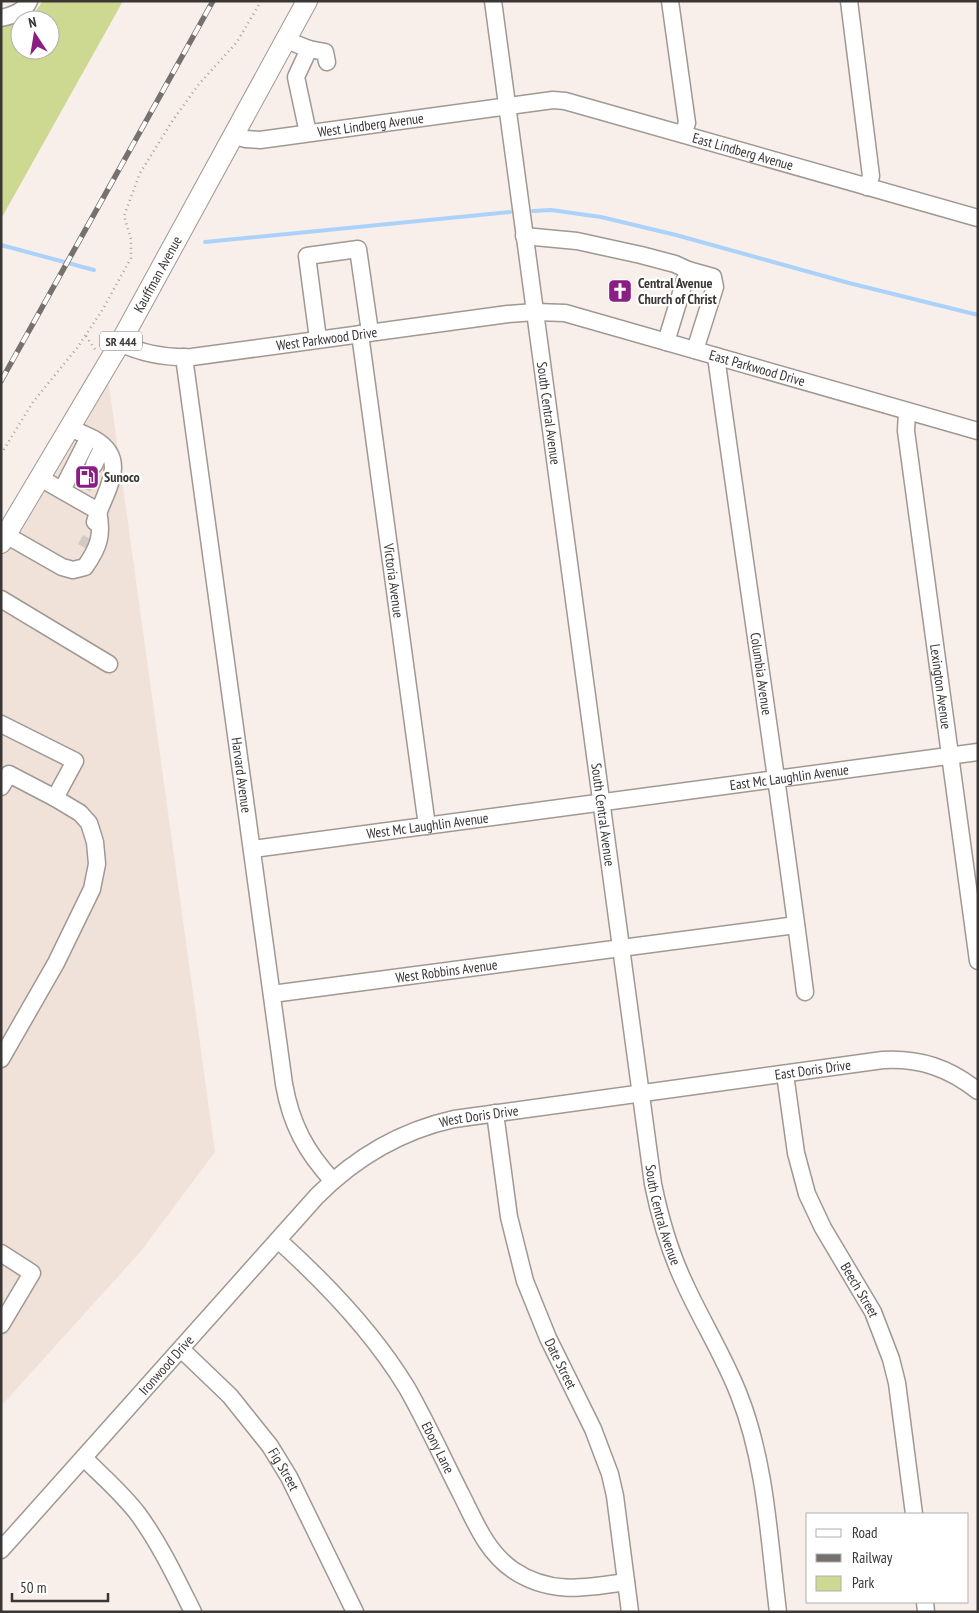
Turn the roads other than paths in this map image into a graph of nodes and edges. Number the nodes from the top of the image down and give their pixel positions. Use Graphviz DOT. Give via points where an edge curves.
graph roads {
  1 [pos="307,1"];
  2 [pos="493,1"];
  3 [pos="670,1"];
  4 [pos="849,1"];
  5 [pos="28,4"];
  6 [pos="1,18"];
  7 [pos="286,40"];
  8 [pos="309,50"];
  9 [pos="326,62"];
  10 [pos="272,66"];
  11 [pos="296,77"];
  12 [pos="507,106"];
  13 [pos="308,134"];
  14 [pos="683,134"];
  15 [pos="234,136"];
  16 [pos="867,186"];
  17 [pos="978,218"];
  18 [pos="524,236"];
  19 [pos="688,270"];
  20 [pos="535,312"];
  21 [pos="365,333"];
  22 [pos="318,340"];
  23 [pos="666,342"];
  24 [pos="120,343"];
  25 [pos="695,350"];
  26 [pos="716,356"];
  27 [pos="184,357"];
  28 [pos="907,410"];
  29 [pos="69,428"];
  30 [pos="978,431"];
  31 [pos="96,441"];
  32 [pos="94,465"];
  33 [pos="40,478"];
  34 [pos="62,490"];
  35 [pos="98,512"];
  36 [pos="4,539"];
  37 [pos="73,570"];
  38 [pos="1,599"];
  39 [pos="109,664"];
  40 [pos="1,724"];
  41 [pos="978,752"];
  42 [pos="950,756"];
  43 [pos="777,779"];
  44 [pos="1,788"];
  45 [pos="56,798"];
  46 [pos="602,803"];
  47 [pos="427,826"];
  48 [pos="253,849"];
  49 [pos="796,925"];
  50 [pos="621,947"];
  51 [pos="978,961"];
  52 [pos="805,992"];
  53 [pos="272,994"];
  54 [pos="1,1059"];
  55 [pos="785,1074"];
  56 [pos="978,1091"];
  57 [pos="640,1093"];
  58 [pos="495,1114"];
  59 [pos="333,1181"];
  60 [pos="278,1240"];
  61 [pos="1,1253"];
  62 [pos="1,1325"];
  63 [pos="181,1349"];
  64 [pos="84,1458"];
  65 [pos="914,1513"];
  66 [pos="1,1550"];
  67 [pos="626,1582"];
  68 [pos="193,1612"];
  69 [pos="355,1612"];
  70 [pos="630,1612"];
  71 [pos="778,1612"];
  1 -- 7 [label="main road, Kauffman Avenue / SR 444"];
  2 -- 12 [label="street, South Central Avenue"];
  3 -- 14 [label="street" via="687,123"];
  4 -- 16 [label="street" via="871,176"];
  5 -- 6 [label="street"];
  7 -- 8 [label="street"];
  7 -- 10 [label="main road, Kauffman Avenue / SR 444"];
  8 -- 9 [label="street" via="325,52"];
  8 -- 11 [label="street"];
  10 -- 11 [label="street"];
  10 -- 15 [label="main road, Kauffman Avenue / SR 444"];
  11 -- 13 [label="street"];
  12 -- 13 [label="street, West Lindberg Avenue"];
  12 -- 14 [label="street, East Lindberg Avenue" via="565,101"];
  12 -- 18 [label="street, South Central Avenue"];
  13 -- 15 [label="street, West Lindberg Avenue" via="253,140"];
  14 -- 16 [label="street, East Lindberg Avenue"];
  15 -- 24 [label="main road, Kauffman Avenue / SR 444"];
  16 -- 17 [label="street, East Lindberg Avenue"];
  18 -- 19 [label="street" via="577,240"];
  18 -- 20 [label="street, South Central Avenue"];
  19 -- 23 [label="street"];
  19 -- 25 [label="street" via="713,277 714,282"];
  20 -- 21 [label="street, West Parkwood Drive"];
  20 -- 23 [label="street, East Parkwood Drive" via="565,313"];
  20 -- 46 [label="street, South Central Avenue"];
  21 -- 22 [label="street, West Parkwood Drive"];
  21 -- 22 [label="street, Victoria Avenue" via="358,250 307,256"];
  21 -- 47 [label="street, Victoria Avenue"];
  22 -- 27 [label="street, West Parkwood Drive"];
  23 -- 25 [label="street, East Parkwood Drive"];
  24 -- 27 [label="street, West Parkwood Drive" via="151,354"];
  24 -- 29 [label="main road, Kauffman Avenue / SR 444"];
  25 -- 26 [label="street, East Parkwood Drive"];
  26 -- 28 [label="street, East Parkwood Drive"];
  26 -- 43 [label="street, Columbia Avenue"];
  27 -- 48 [label="street, Harvard Avenue"];
  28 -- 30 [label="street, East Parkwood Drive"];
  28 -- 42 [label="street, Lexington Avenue" via="906,431"];
  29 -- 31 [label="street"];
  29 -- 33 [label="main road, Kauffman Avenue / SR 444"];
  31 -- 32 [label="street"];
  31 -- 34 [label="street"];
  31 -- 35 [label="street" via="111,452 115,469"];
  33 -- 34 [label="street"];
  33 -- 36 [label="main road, Kauffman Avenue / SR 444"];
  34 -- 35 [label="street" via="80,493"];
  35 -- 37 [label="street"];
  35 -- 37 [label="street" via="102,529 95,552 85,567"];
  36 -- 37 [label="street"];
  38 -- 39 [label="street"];
  40 -- 45 [label="street" via="75,761"];
  41 -- 42 [label="street, East Mc Laughlin Avenue"];
  42 -- 43 [label="street, East Mc Laughlin Avenue"];
  42 -- 51 [label="street, Lexington Avenue"];
  43 -- 46 [label="street, East Mc Laughlin Avenue"];
  43 -- 49 [label="street, Columbia Avenue"];
  44 -- 45 [label="street" via="8,774"];
  45 -- 54 [label="street" via="80,812 89,823 97,864 92,889 56,964"];
  46 -- 47 [label="street, West Mc Laughlin Avenue"];
  46 -- 50 [label="street, South Central Avenue"];
  47 -- 48 [label="street, West Mc Laughlin Avenue"];
  48 -- 53 [label="street, Harvard Avenue"];
  49 -- 50 [label="street, West Robbins Avenue"];
  49 -- 52 [label="street, Columbia Avenue"];
  50 -- 53 [label="street, West Robbins Avenue"];
  50 -- 57 [label="street, South Central Avenue"];
  53 -- 59 [label="street, Harvard Avenue" via="284,1084 294,1122 315,1162"];
  55 -- 56 [label="street, East Doris Drive" via="883,1060 915,1060 942,1068"];
  55 -- 57 [label="street, East Doris Drive"];
  55 -- 65 [label="street, Beech Street" via="796,1153 807,1194 822,1228 873,1312 891,1359"];
  57 -- 58 [label="street, West Doris Drive"];
  57 -- 71 [label="street, South Central Avenue" via="653,1184 667,1239 684,1282 739,1394 748,1423 762,1486"];
  58 -- 59 [label="street, West Doris Drive" via="439,1122 406,1134 368,1154"];
  58 -- 67 [label="street, Date Street" via="509,1217 525,1281 548,1338 606,1460 615,1496"];
  59 -- 60 [label="street, Ironwood Drive"];
  60 -- 63 [label="street, Ironwood Drive"];
  60 -- 67 [label="street, Ebony Lane" via="340,1299 391,1364 408,1390 480,1533 499,1559 524,1577 546,1586 569,1589"];
  61 -- 62 [label="street" via="32,1272"];
  63 -- 64 [label="street, Ironwood Drive"];
  63 -- 69 [label="street, Fig Street" via="230,1396 270,1446 289,1477"];
  64 -- 66 [label="street, Ironwood Drive"];
  64 -- 68 [label="street" via="121,1494 147,1527"];
  67 -- 70 [label="street, Date Street"];
}
